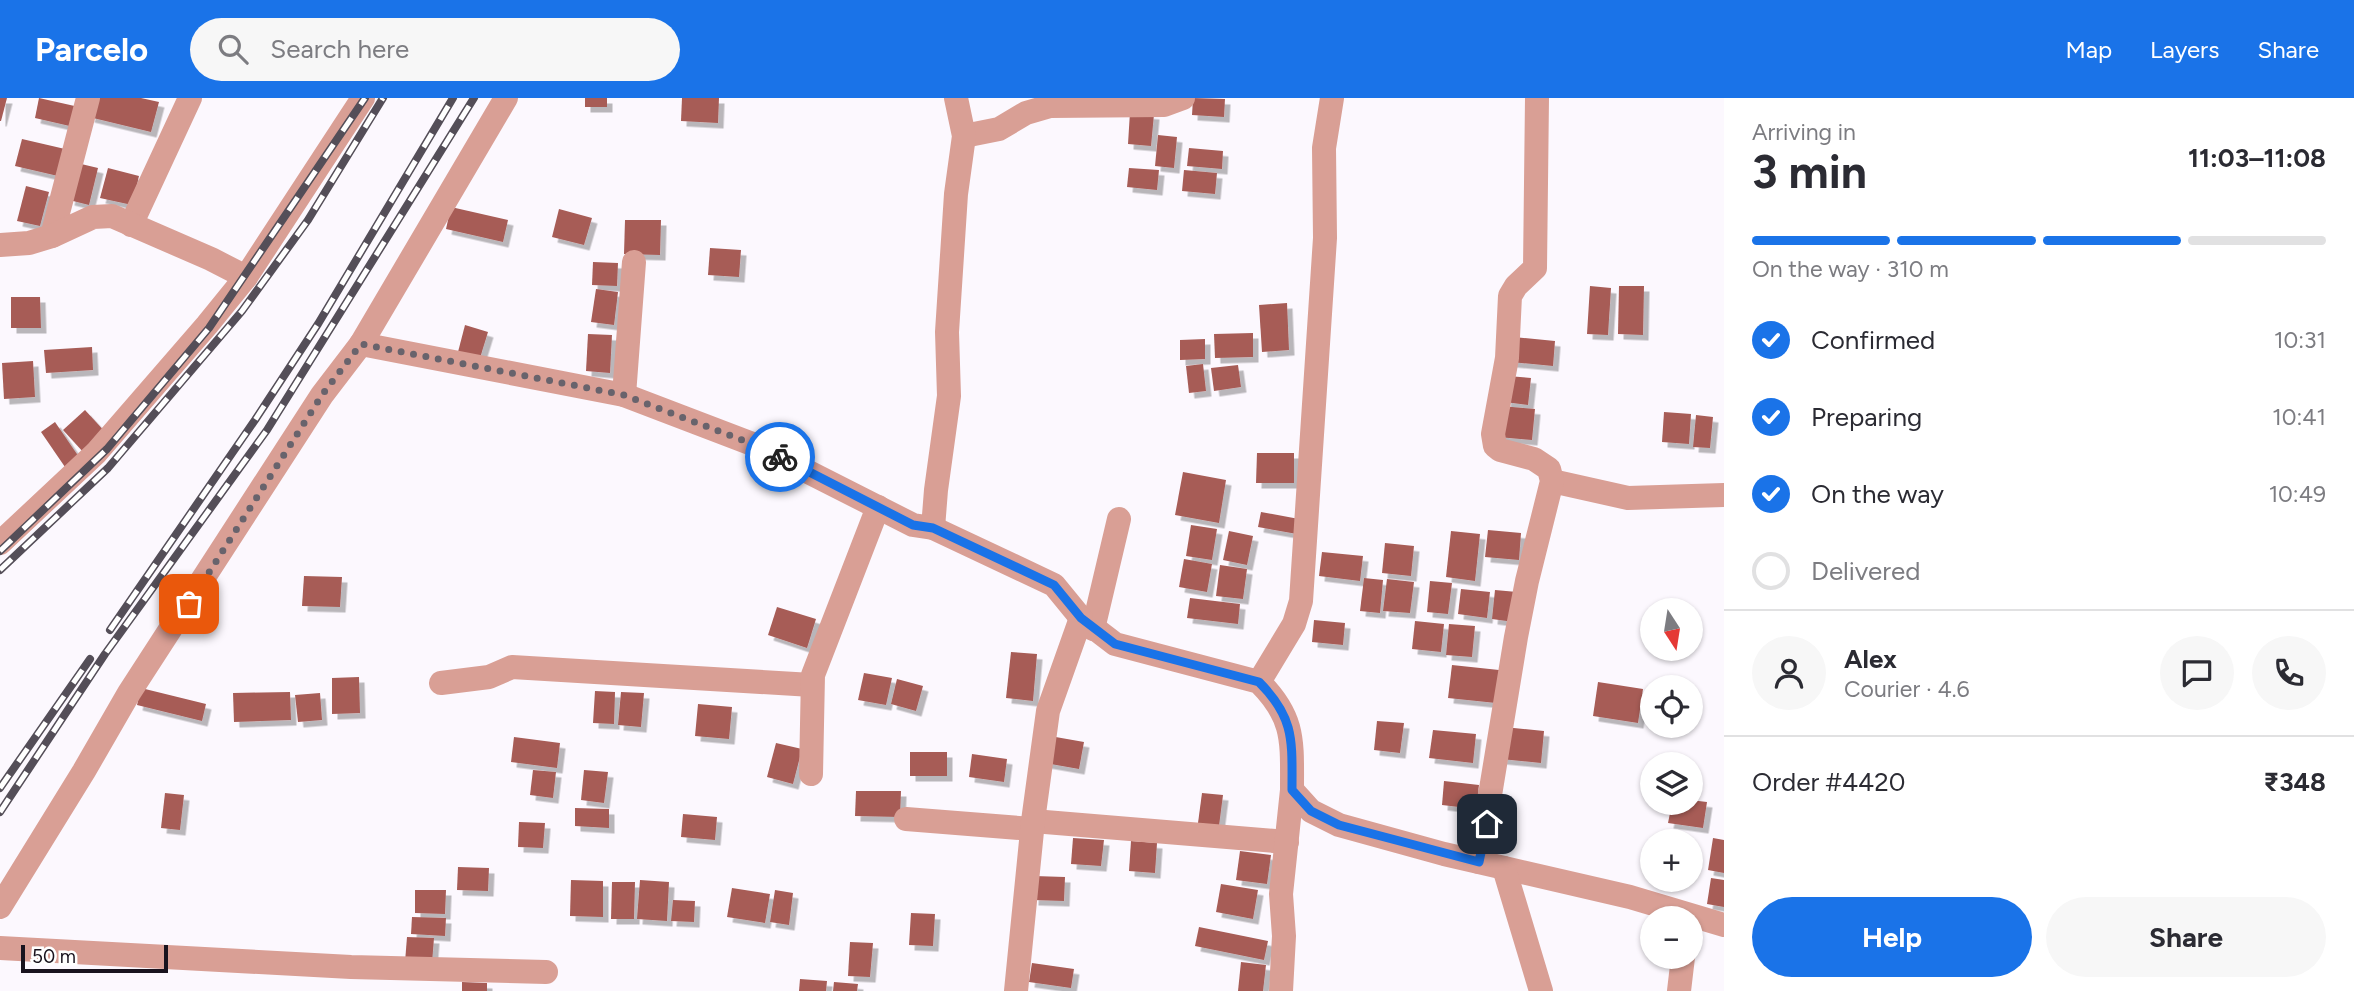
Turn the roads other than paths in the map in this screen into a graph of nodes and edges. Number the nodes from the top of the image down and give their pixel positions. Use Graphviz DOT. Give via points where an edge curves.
graph roads {
  1 [pos="88,98"];
  2 [pos="190,98"];
  3 [pos="363,98"];
  4 [pos="506,98"];
  5 [pos="956,98"];
  6 [pos="1183,98"];
  7 [pos="1332,98"];
  8 [pos="1537,98"];
  9 [pos="964,136"];
  10 [pos="131,225"];
  11 [pos="52,236"];
  12 [pos="0,245"];
  13 [pos="634,262"];
  14 [pos="246,277"];
  15 [pos="361,344"];
  16 [pos="624,395"];
  17 [pos="1552,481"];
  18 [pos="1724,495"];
  19 [pos="878,507"];
  20 [pos="1119,519"];
  21 [pos="933,528"];
  22 [pos="0,543"];
  23 [pos="1087,623"];
  24 [pos="1259,682"];
  25 [pos="441,683"];
  26 [pos="812,685"];
  27 [pos="811,774"];
  28 [pos="1292,790"];
  29 [pos="906,819"];
  30 [pos="1033,825"];
  31 [pos="1287,842"];
  32 [pos="1479,862"];
  33 [pos="1504,868"];
  34 [pos="1656,906"];
  35 [pos="0,907"];
  36 [pos="1703,920"];
  37 [pos="1724,925"];
  38 [pos="0,948"];
  39 [pos="1682,969"];
  40 [pos="546,972"];
  41 [pos="1016,991"];
  42 [pos="1280,991"];
  43 [pos="1541,991"];
  44 [pos="1679,991"];
  1 -- 11 [label="street"];
  2 -- 10 [label="street"];
  3 -- 14 [label="street"];
  4 -- 15 [label="street"];
  5 -- 9 [label="street"];
  6 -- 9 [label="street" via="1164,105 1050,106 999,129"];
  7 -- 24 [label="street" via="1324,149 1325,238 1301,601 1294,624"];
  8 -- 17 [label="street" via="1535,268 1510,296 1507,358 1493,434 1495,446 1546,466"];
  9 -- 21 [label="street" via="947,332 949,396"];
  10 -- 11 [label="street" via="112,216 93,217"];
  10 -- 14 [label="street"];
  11 -- 12 [label="street"];
  13 -- 16 [label="street"];
  14 -- 22 [label="street" via="96,453"];
  15 -- 16 [label="street"];
  15 -- 35 [label="street" via="322,395 129,693"];
  16 -- 19 [label="street" via="755,445"];
  17 -- 18 [label="street" via="1628,498"];
  17 -- 32 [label="street" via="1516,637"];
  19 -- 21 [label="street" via="913,525"];
  19 -- 26 [label="street"];
  20 -- 23 [label="street"];
  21 -- 23 [label="street" via="1054,585"];
  23 -- 24 [label="street" via="1115,644"];
  23 -- 30 [label="street" via="1048,711"];
  24 -- 28 [label="street" via="1286,717 1292,742"];
  25 -- 26 [label="street" via="489,677 512,667"];
  26 -- 27 [label="street"];
  28 -- 31 [label="street"];
  28 -- 32 [label="street" via="1311,811 1339,825"];
  29 -- 30 [label="street"];
  30 -- 31 [label="street"];
  30 -- 41 [label="street"];
  31 -- 42 [label="street"];
  32 -- 33 [label="street"];
  33 -- 34 [label="street"];
  33 -- 43 [label="street"];
  36 -- 37 [label="street"];
  38 -- 40 [label="street" via="351,967"];
  39 -- 44 [label="street"];
}
